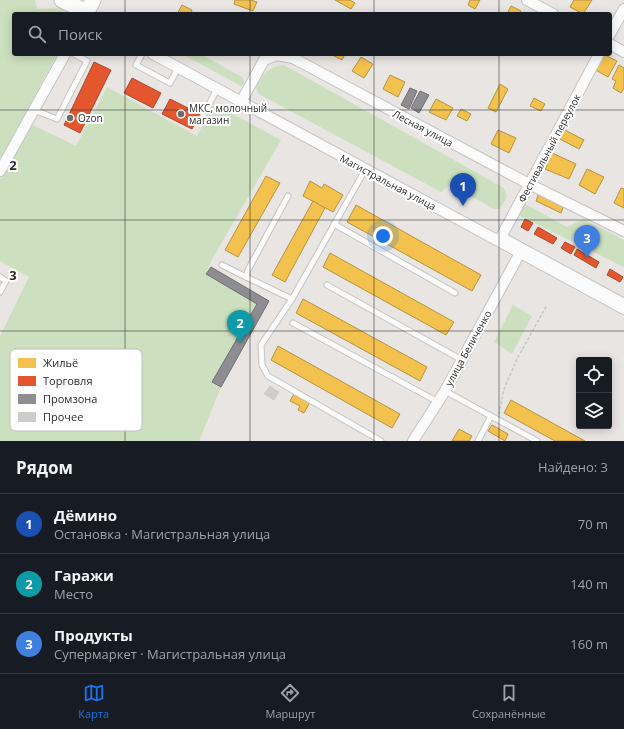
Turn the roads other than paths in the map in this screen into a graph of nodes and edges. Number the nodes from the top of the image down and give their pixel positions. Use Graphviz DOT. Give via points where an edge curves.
graph roads {
  1 [pos="62,0"];
  2 [pos="527,0"];
  3 [pos="624,9"];
  4 [pos="88,10"];
  5 [pos="549,12"];
  6 [pos="612,30"];
  7 [pos="612,45"];
  8 [pos="624,52"];
  9 [pos="64,56"];
  10 [pos="78,56"];
  11 [pos="141,56"];
  12 [pos="157,56"];
  13 [pos="274,56"];
  14 [pos="282,56"];
  15 [pos="598,56"];
  16 [pos="178,68"];
  17 [pos="217,89"];
  18 [pos="241,102"];
  19 [pos="34,110"];
  20 [pos="203,116"];
  21 [pos="365,170"];
  22 [pos="0,171"];
  23 [pos="529,184"];
  24 [pos="288,196"];
  25 [pos="334,224"];
  26 [pos="624,231"];
  27 [pos="501,238"];
  28 [pos="520,254"];
  29 [pos="222,265"];
  30 [pos="0,277"];
  31 [pos="246,277"];
  32 [pos="327,285"];
  33 [pos="0,292"];
  34 [pos="455,293"];
  35 [pos="292,299"];
  36 [pos="624,301"];
  37 [pos="624,309"];
  38 [pos="294,323"];
  39 [pos="462,360"];
  40 [pos="445,391"];
  41 [pos="438,402"];
  42 [pos="492,416"];
  43 [pos="381,441"];
  44 [pos="413,441"];
  45 [pos="478,441"];
  46 [pos="536,441"];
  1 -- 4 [label="street"];
  2 -- 5 [label="street"];
  3 -- 6 [label="street"];
  7 -- 8 [label="street"];
  9 -- 19 [label="street"];
  10 -- 19 [label="lane" via="87,61 57,119"];
  11 -- 16 [label="lane" via="136,65 170,83"];
  12 -- 16 [label="street, Магистральная улица"];
  13 -- 18 [label="street, Лесная улица" via="264,60"];
  14 -- 23 [label="street, Лесная улица" via="293,58"];
  15 -- 23 [label="street, Фестивальный переулок"];
  16 -- 17 [label="street, Магистральная улица"];
  17 -- 18 [label="street, Магистральная улица"];
  17 -- 20 [label="lane"];
  18 -- 21 [label="street, Магистральная улица"];
  19 -- 22 [label="street"];
  21 -- 25 [label="lane"];
  21 -- 27 [label="street, Магистральная улица"];
  23 -- 26 [label="street, Лесная улица"];
  23 -- 27 [label="street, Фестивальный переулок"];
  24 -- 31 [label="lane"];
  25 -- 34 [label="lane"];
  25 -- 35 [label="lane"];
  27 -- 28 [label="street, Магистральная улица"];
  27 -- 36 [label="lane"];
  28 -- 37 [label="street, Магистральная улица"];
  28 -- 39 [label="street, улица Беличенко"];
  29 -- 31 [label="lane"];
  30 -- 33 [label="lane" via="6,281"];
  31 -- 35 [label="lane"];
  32 -- 39 [label="lane"];
  35 -- 43 [label="lane" via="262,345 262,364 268,376"];
  38 -- 41 [label="lane"];
  39 -- 40 [label="street, улица Беличенко"];
  40 -- 41 [label="street, улица Беличенко"];
  40 -- 42 [label="lane"];
  41 -- 44 [label="street, улица Беличенко"];
  42 -- 45 [label="lane"];
  42 -- 46 [label="lane"];
}
